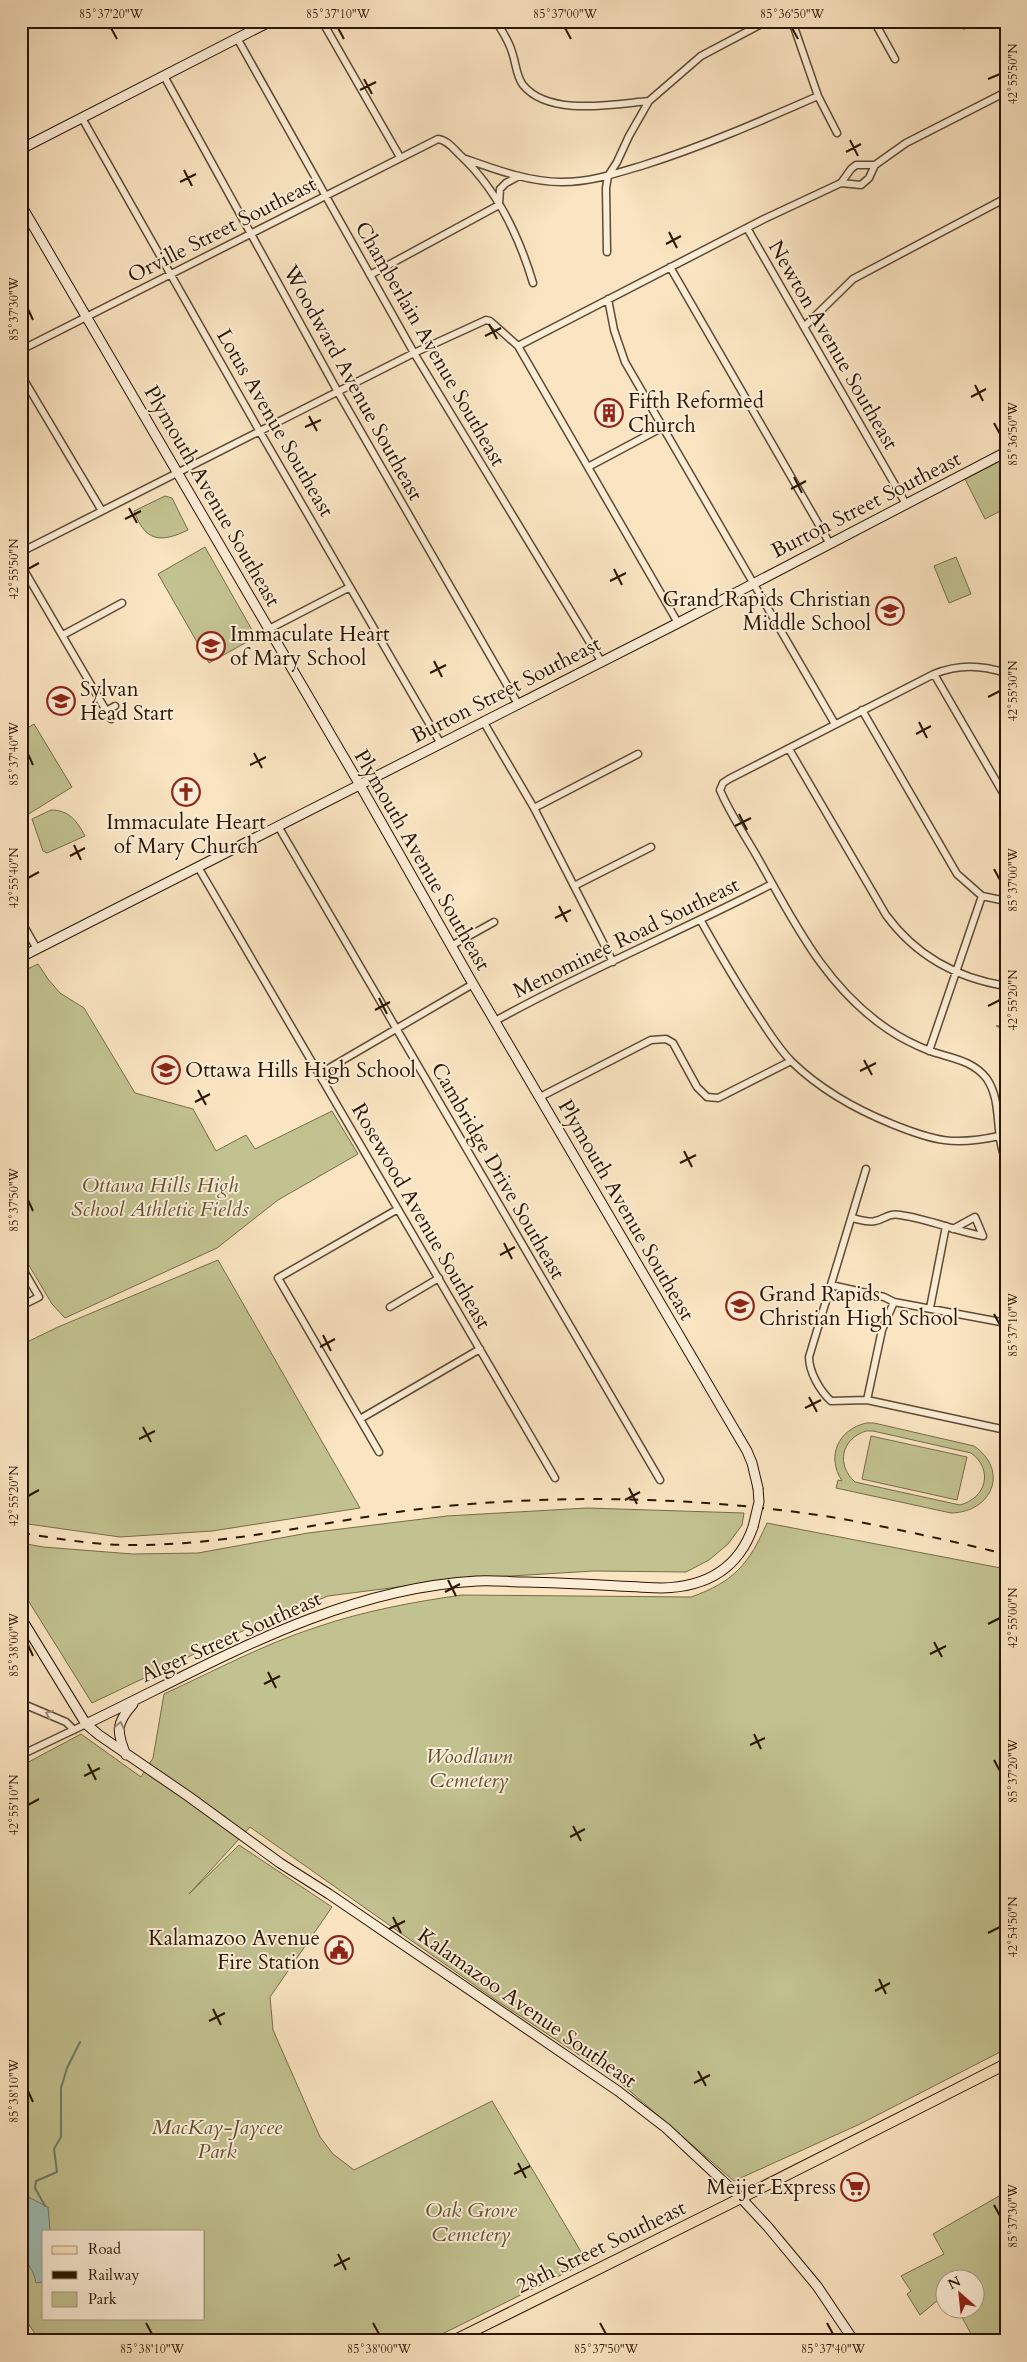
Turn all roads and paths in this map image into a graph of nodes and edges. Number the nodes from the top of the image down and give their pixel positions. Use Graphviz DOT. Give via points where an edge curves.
graph roads {
  1 [pos="271,21"];
  2 [pos="322,21"];
  3 [pos="507,21"];
  4 [pos="766,21"];
  5 [pos="792,21"];
  6 [pos="874,21"];
  7 [pos="498,24"];
  8 [pos="237,38"];
  9 [pos="895,59"];
  10 [pos="164,76"];
  11 [pos="1006,92"];
  12 [pos="818,96"];
  13 [pos="649,101"];
  14 [pos="82,118"];
  15 [pos="837,133"];
  16 [pos="21,149"];
  17 [pos="400,157"];
  18 [pos="465,159"];
  19 [pos="875,165"];
  20 [pos="519,176"];
  21 [pos="608,176"];
  22 [pos="841,183"];
  23 [pos="326,196"];
  24 [pos="1006,198"];
  25 [pos="21,205"];
  26 [pos="499,205"];
  27 [pos="747,228"];
  28 [pos="251,234"];
  29 [pos="607,252"];
  30 [pos="670,267"];
  31 [pos="171,275"];
  32 [pos="370,275"];
  33 [pos="533,283"];
  34 [pos="608,299"];
  35 [pos="87,317"];
  36 [pos="804,327"];
  37 [pos="518,346"];
  38 [pos="21,350"];
  39 [pos="414,353"];
  40 [pos="21,375"];
  41 [pos="338,392"];
  42 [pos="664,427"];
  43 [pos="260,432"];
  44 [pos="1006,452"];
  45 [pos="588,467"];
  46 [pos="178,473"];
  47 [pos="906,504"];
  48 [pos="102,511"];
  49 [pos="830,544"];
  50 [pos="21,552"];
  51 [pos="21,565"];
  52 [pos="754,583"];
  53 [pos="350,588"];
  54 [pos="122,603"];
  55 [pos="678,622"];
  56 [pos="269,629"];
  57 [pos="63,635"];
  58 [pos="601,662"];
  59 [pos="1006,673"];
  60 [pos="934,674"];
  61 [pos="518,704"];
  62 [pos="115,706"];
  63 [pos="862,710"];
  64 [pos="106,711"];
  65 [pos="111,719"];
  66 [pos="484,721"];
  67 [pos="835,724"];
  68 [pos="441,744"];
  69 [pos="789,749"];
  70 [pos="638,754"];
  71 [pos="360,785"];
  72 [pos="1006,798"];
  73 [pos="534,808"];
  74 [pos="278,826"];
  75 [pos="651,847"];
  76 [pos="198,867"];
  77 [pos="772,884"];
  78 [pos="574,886"];
  79 [pos="982,896"];
  80 [pos="1006,901"];
  81 [pos="701,921"];
  82 [pos="21,922"];
  83 [pos="494,922"];
  84 [pos="451,946"];
  85 [pos="37,949"];
  86 [pos="21,957"];
  87 [pos="613,962"];
  88 [pos="955,972"];
  89 [pos="473,984"];
  90 [pos="1006,986"];
  91 [pos="495,1022"];
  92 [pos="397,1028"];
  93 [pos="929,1051"];
  94 [pos="791,1061"];
  95 [pos="319,1074"];
  96 [pos="540,1097"];
  97 [pos="999,1136"];
  98 [pos="1006,1160"];
  99 [pos="866,1169"];
  100 [pos="398,1208"];
  101 [pos="852,1218"];
  102 [pos="946,1226"];
  103 [pos="953,1229"];
  104 [pos="21,1266"];
  105 [pos="439,1278"];
  106 [pos="831,1285"];
  107 [pos="894,1302"];
  108 [pos="21,1306"];
  109 [pos="390,1307"];
  110 [pos="930,1308"];
  111 [pos="1006,1323"];
  112 [pos="480,1349"];
  113 [pos="867,1400"];
  114 [pos="360,1419"];
  115 [pos="1006,1430"];
  116 [pos="379,1452"];
  117 [pos="555,1478"];
  118 [pos="660,1480"];
  119 [pos="748,1540"];
  120 [pos="21,1618"];
  121 [pos="137,1699"];
  122 [pos="21,1703"];
  123 [pos="86,1724"];
  124 [pos="74,1730"];
  125 [pos="21,1755"];
  126 [pos="126,1755"];
  127 [pos="1006,2064"];
  128 [pos="742,2198"];
  129 [pos="453,2341"];
  130 [pos="854,2341"];
  1 -- 8 [label="main road"];
  2 -- 17 [label="street"];
  3 -- 7 [label="street"];
  4 -- 13 [label="street" via="701,56"];
  5 -- 12 [label="street"];
  6 -- 9 [label="street"];
  7 -- 13 [label="street" via="524,86 545,100 594,107"];
  8 -- 10 [label="main road"];
  8 -- 23 [label="street, Chamberlain Avenue Southeast"];
  10 -- 14 [label="main road"];
  10 -- 28 [label="street, Woodward Avenue Southeast"];
  11 -- 19 [label="street" via="906,143"];
  12 -- 15 [label="street"];
  12 -- 21 [label="street" via="700,146"];
  13 -- 21 [label="street"];
  14 -- 16 [label="main road"];
  14 -- 31 [label="street, Lotus Avenue Southeast"];
  17 -- 18 [label="street, Orville Street Southeast" via="438,139"];
  17 -- 23 [label="street, Orville Street Southeast"];
  18 -- 20 [label="street"];
  18 -- 26 [label="street"];
  19 -- 22 [label="street" via="856,165"];
  19 -- 22 [label="street" via="862,185"];
  20 -- 21 [label="street" via="561,182"];
  20 -- 26 [label="street" via="500,189"];
  21 -- 29 [label="street"];
  22 -- 27 [label="street"];
  23 -- 28 [label="street, Orville Street Southeast"];
  23 -- 32 [label="street, Chamberlain Avenue Southeast"];
  24 -- 36 [label="street" via="853,279"];
  25 -- 35 [label="main road, Plymouth Avenue Southeast"];
  26 -- 32 [label="street"];
  26 -- 33 [label="street" via="520,244"];
  27 -- 30 [label="street"];
  27 -- 36 [label="street, Newton Avenue Southeast"];
  28 -- 31 [label="street, Orville Street Southeast"];
  28 -- 41 [label="street, Woodward Avenue Southeast"];
  30 -- 34 [label="street"];
  30 -- 49 [label="street"];
  31 -- 35 [label="street, Orville Street Southeast"];
  31 -- 43 [label="street, Lotus Avenue Southeast"];
  32 -- 39 [label="street, Chamberlain Avenue Southeast"];
  34 -- 37 [label="street"];
  34 -- 42 [label="street" via="625,362"];
  35 -- 38 [label="street, Orville Street Southeast"];
  35 -- 46 [label="main road, Plymouth Avenue Southeast"];
  36 -- 47 [label="street, Newton Avenue Southeast"];
  37 -- 39 [label="street" via="486,320"];
  37 -- 45 [label="street"];
  39 -- 41 [label="street"];
  39 -- 58 [label="street, Chamberlain Avenue Southeast"];
  40 -- 48 [label="street"];
  41 -- 43 [label="street"];
  41 -- 61 [label="street, Woodward Avenue Southeast"];
  42 -- 45 [label="street"];
  42 -- 52 [label="street"];
  43 -- 46 [label="street"];
  43 -- 53 [label="street, Lotus Avenue Southeast"];
  44 -- 47 [label="main road, Burton Street Southeast"];
  45 -- 55 [label="street"];
  46 -- 48 [label="street"];
  46 -- 56 [label="main road, Plymouth Avenue Southeast"];
  47 -- 49 [label="main road, Burton Street Southeast"];
  48 -- 50 [label="street"];
  49 -- 52 [label="main road, Burton Street Southeast"];
  51 -- 57 [label="street"];
  52 -- 55 [label="main road, Burton Street Southeast"];
  52 -- 67 [label="street"];
  53 -- 56 [label="street"];
  53 -- 68 [label="street, Lotus Avenue Southeast"];
  54 -- 57 [label="street"];
  55 -- 58 [label="main road, Burton Street Southeast"];
  56 -- 71 [label="main road, Plymouth Avenue Southeast"];
  57 -- 64 [label="street"];
  58 -- 61 [label="main road, Burton Street Southeast"];
  59 -- 60 [label="street" via="979,666 948,668"];
  60 -- 63 [label="street"];
  60 -- 72 [label="street"];
  61 -- 66 [label="main road, Burton Street Southeast"];
  62 -- 64 [label="street"];
  63 -- 67 [label="street"];
  63 -- 79 [label="street" via="957,874"];
  64 -- 65 [label="street"];
  66 -- 68 [label="main road, Burton Street Southeast"];
  66 -- 73 [label="street"];
  67 -- 69 [label="street"];
  68 -- 71 [label="main road, Burton Street Southeast"];
  69 -- 77 [label="street" via="721,786 722,795"];
  69 -- 88 [label="street" via="889,921 928,958"];
  70 -- 73 [label="street"];
  71 -- 74 [label="main road, Burton Street Southeast"];
  71 -- 84 [label="main road, Plymouth Avenue Southeast"];
  73 -- 78 [label="street"];
  74 -- 76 [label="main road, Burton Street Southeast"];
  74 -- 92 [label="street, Cambridge Drive Southeast"];
  75 -- 78 [label="street"];
  76 -- 85 [label="main road, Burton Street Southeast"];
  76 -- 95 [label="street, Rosewood Avenue Southeast"];
  77 -- 81 [label="street, Menominee Road Southeast"];
  77 -- 93 [label="street" via="828,975 851,1000 890,1031"];
  78 -- 87 [label="street"];
  79 -- 80 [label="street"];
  79 -- 88 [label="street"];
  81 -- 87 [label="street, Menominee Road Southeast"];
  81 -- 94 [label="street" via="741,991"];
  82 -- 85 [label="street"];
  83 -- 84 [label="street"];
  84 -- 89 [label="main road, Plymouth Avenue Southeast"];
  85 -- 86 [label="main road, Burton Street Southeast"];
  87 -- 91 [label="street, Menominee Road Southeast"];
  88 -- 90 [label="street"];
  88 -- 93 [label="street"];
  89 -- 91 [label="main road, Plymouth Avenue Southeast"];
  89 -- 92 [label="street"];
  91 -- 96 [label="main road, Plymouth Avenue Southeast"];
  92 -- 95 [label="street"];
  92 -- 118 [label="street, Cambridge Drive Southeast"];
  93 -- 97 [label="street" via="968,1063 987,1080 996,1102"];
  94 -- 96 [label="street" via="718,1098 707,1097 697,1086 673,1043 666,1039 651,1040"];
  94 -- 97 [label="street" via="852,1106 932,1139 972,1142"];
  95 -- 100 [label="street, Rosewood Avenue Southeast"];
  96 -- 119 [label="main road, Plymouth Avenue Southeast, bridge" via="752,1463 759,1502"];
  97 -- 98 [label="street"];
  99 -- 101 [label="street"];
  100 -- 105 [label="street, Rosewood Avenue Southeast"];
  100 -- 114 [label="street" via="278,1278"];
  101 -- 102 [label="street" via="875,1222 889,1214 901,1215"];
  101 -- 106 [label="street"];
  102 -- 103 [label="street"];
  102 -- 110 [label="street"];
  104 -- 108 [label="street" via="38,1297"];
  105 -- 109 [label="street"];
  105 -- 112 [label="street, Rosewood Avenue Southeast"];
  106 -- 107 [label="street" via="884,1296"];
  106 -- 113 [label="street" via="809,1364 831,1401"];
  107 -- 110 [label="street"];
  107 -- 113 [label="street" via="882,1330"];
  110 -- 111 [label="street"];
  112 -- 114 [label="street"];
  112 -- 117 [label="street, Rosewood Avenue Southeast"];
  113 -- 115 [label="street"];
  114 -- 116 [label="street"];
  119 -- 121 [label="main road, Alger Street Southeast" via="723,1570 689,1587 477,1581 435,1586 361,1602 266,1636"];
  120 -- 123 [label="main road, Kalamazoo Avenue Southeast"];
  121 -- 123 [label="main road, Alger Street Southeast"];
  126 -- 121 [label="main road, one-way" via="118,1735 119,1725"];
  124 -- 122 [label="street, one-way" via="60,1719"];
  123 -- 124 [label="street, Alger Street Southeast"];
  123 -- 126 [label="main road, Kalamazoo Avenue Southeast"];
  124 -- 125 [label="street, Alger Street Southeast"];
  126 -- 128 [label="main road, Kalamazoo Avenue Southeast" via="280,1863 618,2090 666,2128"];
  127 -- 128 [label="main road, 28th Street Southeast"];
  128 -- 129 [label="main road, 28th Street Southeast"];
  128 -- 130 [label="main road, Kalamazoo Avenue Southeast" via="817,2286"];
}
